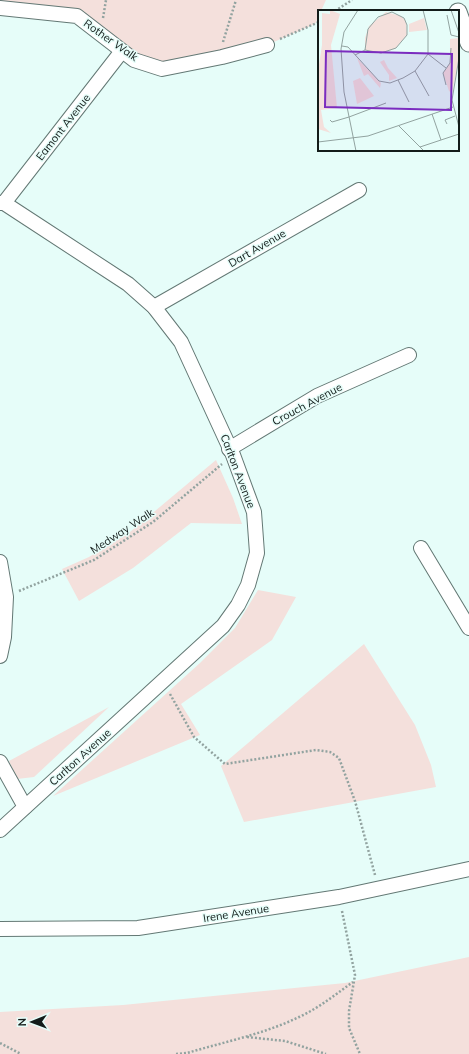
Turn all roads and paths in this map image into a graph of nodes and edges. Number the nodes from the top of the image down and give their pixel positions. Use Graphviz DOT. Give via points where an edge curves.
graph roads {
  1 [pos="236,0"];
  2 [pos="352,0"];
  3 [pos="454,0"];
  4 [pos="0,8"];
  5 [pos="337,10"];
  6 [pos="457,10"];
  7 [pos="459,15"];
  8 [pos="318,22"];
  9 [pos="469,43"];
  10 [pos="267,45"];
  11 [pos="122,51"];
  12 [pos="218,58"];
  13 [pos="359,190"];
  14 [pos="2,203"];
  15 [pos="154,307"];
  16 [pos="409,355"];
  17 [pos="231,452"];
  18 [pos="421,548"];
  19 [pos="0,562"];
  20 [pos="6,597"];
  21 [pos="469,628"];
  22 [pos="0,656"];
  23 [pos="163,681"];
  24 [pos="0,762"];
  25 [pos="25,807"];
  26 [pos="0,830"];
  27 [pos="469,869"];
  28 [pos="378,889"];
  29 [pos="339,897"];
  30 [pos="0,929"];
  31 [pos="353,982"];
  32 [pos="244,1036"];
  33 [pos="0,1043"];
  34 [pos="21,1054"];
  35 [pos="176,1054"];
  36 [pos="326,1054"];
  37 [pos="360,1054"];
  1 -- 12 [label="path"];
  2 -- 5 [label="path"];
  3 -- 6 [label="street"];
  4 -- 11 [label="street, Rother Walk" via="77,16"];
  7 -- 9 [label="street"];
  8 -- 10 [label="path"];
  10 -- 12 [label="street, Rother Walk"];
  11 -- 12 [label="street, Rother Walk" via="134,60 162,69"];
  11 -- 14 [label="street, Eamont Avenue"];
  13 -- 15 [label="street, Dart Avenue"];
  14 -- 15 [label="street, Carlton Avenue" via="128,284"];
  15 -- 17 [label="street, Carlton Avenue" via="181,342"];
  16 -- 17 [label="street, Crouch Avenue" via="317,396"];
  17 -- 20 [label="path, Medway Walk" via="153,522 94,560"];
  17 -- 23 [label="street, Carlton Avenue" via="254,512 256,553 248,584 238,605 223,626"];
  18 -- 21 [label="street"];
  19 -- 20 [label="street"];
  20 -- 22 [label="street" via="4,637"];
  23 -- 25 [label="street, Carlton Avenue"];
  23 -- 28 [label="path" via="194,737 225,764 316,750 330,752 339,758 356,801"];
  24 -- 25 [label="street"];
  25 -- 26 [label="street, Carlton Avenue"];
  27 -- 28 [label="street, Irene Avenue"];
  28 -- 29 [label="street, Irene Avenue"];
  29 -- 30 [label="street, Irene Avenue" via="138,928"];
  29 -- 31 [label="path" via="355,975"];
  31 -- 32 [label="path" via="300,1017"];
  31 -- 37 [label="path" via="349,1011 350,1028"];
  32 -- 35 [label="path"];
  32 -- 36 [label="path" via="286,1041"];
  33 -- 34 [label="path"];
}
